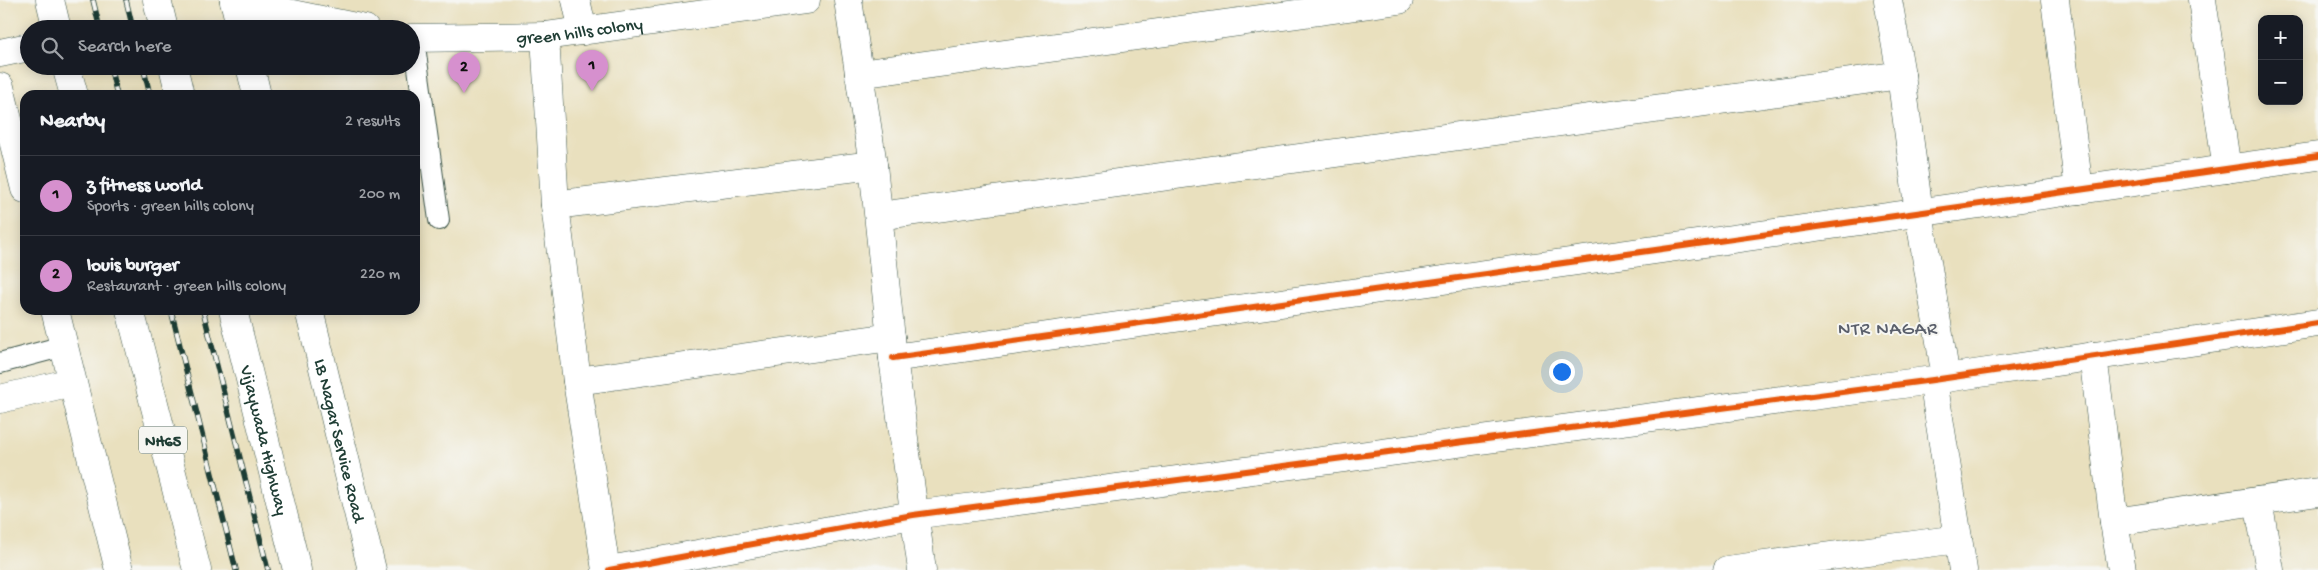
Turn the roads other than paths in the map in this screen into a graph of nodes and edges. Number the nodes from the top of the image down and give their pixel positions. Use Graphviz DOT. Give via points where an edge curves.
graph roads {
  1 [pos="50,0"];
  2 [pos="157,0"];
  3 [pos="576,0"];
  4 [pos="806,0"];
  5 [pos="848,0"];
  6 [pos="1399,0"];
  7 [pos="1888,0"];
  8 [pos="2055,0"];
  9 [pos="2202,0"];
  10 [pos="234,1"];
  11 [pos="55,20"];
  12 [pos="162,20"];
  13 [pos="239,20"];
  14 [pos="323,20"];
  15 [pos="583,31"];
  16 [pos="546,36"];
  17 [pos="420,38"];
  18 [pos="20,49"];
  19 [pos="0,52"];
  20 [pos="859,74"];
  21 [pos="68,75"];
  22 [pos="175,75"];
  23 [pos="252,75"];
  24 [pos="417,75"];
  25 [pos="1901,75"];
  26 [pos="0,87"];
  27 [pos="73,90"];
  28 [pos="179,90"];
  29 [pos="256,90"];
  30 [pos="420,90"];
  31 [pos="420,92"];
  32 [pos="2318,156"];
  33 [pos="873,165"];
  34 [pos="20,169"];
  35 [pos="2227,169"];
  36 [pos="2079,190"];
  37 [pos="555,205"];
  38 [pos="1919,213"];
  39 [pos="879,216"];
  40 [pos="439,220"];
  41 [pos="56,315"];
  42 [pos="131,315"];
  43 [pos="234,315"];
  44 [pos="310,315"];
  45 [pos="2318,323"];
  46 [pos="64,346"];
  47 [pos="892,348"];
  48 [pos="2093,356"];
  49 [pos="0,363"];
  50 [pos="1939,379"];
  51 [pos="577,381"];
  52 [pos="72,382"];
  53 [pos="0,399"];
  54 [pos="2318,492"];
  55 [pos="2258,501"];
  56 [pos="913,516"];
  57 [pos="2114,522"];
  58 [pos="1958,539"];
  59 [pos="119,570"];
  60 [pos="197,570"];
  61 [pos="297,570"];
  62 [pos="372,570"];
  63 [pos="608,570"];
  64 [pos="922,570"];
  65 [pos="1727,570"];
  66 [pos="1963,570"];
  67 [pos="2122,570"];
  68 [pos="2270,570"];
  1 -- 11 [label="main road"];
  2 -- 12 [label="main road"];
  3 -- 15 [label="main road"];
  4 -- 15 [label="main road, green hills colony"];
  5 -- 20 [label="main road"];
  6 -- 20 [label="main road"];
  7 -- 25 [label="main road"];
  8 -- 36 [label="main road"];
  9 -- 35 [label="main road"];
  10 -- 13 [label="main road"];
  10 -- 14 [label="main road"];
  15 -- 16 [label="main road, green hills colony"];
  16 -- 17 [label="main road, green hills colony"];
  16 -- 37 [label="main road"];
  18 -- 19 [label="main road"];
  20 -- 33 [label="main road"];
  21 -- 27 [label="main road"];
  22 -- 28 [label="main road"];
  23 -- 29 [label="main road"];
  24 -- 30 [label="lane"];
  25 -- 38 [label="main road"];
  25 -- 39 [label="main road"];
  26 -- 34 [label="main road"];
  31 -- 40 [label="lane"];
  32 -- 35 [label="main road"];
  33 -- 37 [label="main road"];
  33 -- 39 [label="main road"];
  35 -- 36 [label="main road"];
  36 -- 38 [label="main road"];
  37 -- 51 [label="main road"];
  38 -- 47 [label="main road"];
  38 -- 50 [label="main road"];
  39 -- 47 [label="main road"];
  41 -- 46 [label="main road"];
  42 -- 60 [label="main road, NH65"];
  43 -- 61 [label="main road, Vijaywada Highway"];
  44 -- 62 [label="main road, LB Nagar Service Road"];
  45 -- 48 [label="main road"];
  46 -- 49 [label="lane"];
  46 -- 52 [label="main road"];
  47 -- 51 [label="main road"];
  47 -- 56 [label="main road"];
  48 -- 50 [label="main road"];
  48 -- 57 [label="main road"];
  50 -- 56 [label="main road"];
  50 -- 58 [label="main road"];
  51 -- 63 [label="main road"];
  52 -- 53 [label="main road"];
  52 -- 59 [label="main road"];
  54 -- 55 [label="main road"];
  55 -- 57 [label="main road"];
  55 -- 68 [label="main road"];
  56 -- 63 [label="main road"];
  56 -- 64 [label="main road"];
  57 -- 67 [label="main road"];
  58 -- 65 [label="main road"];
  58 -- 66 [label="main road"];
}
